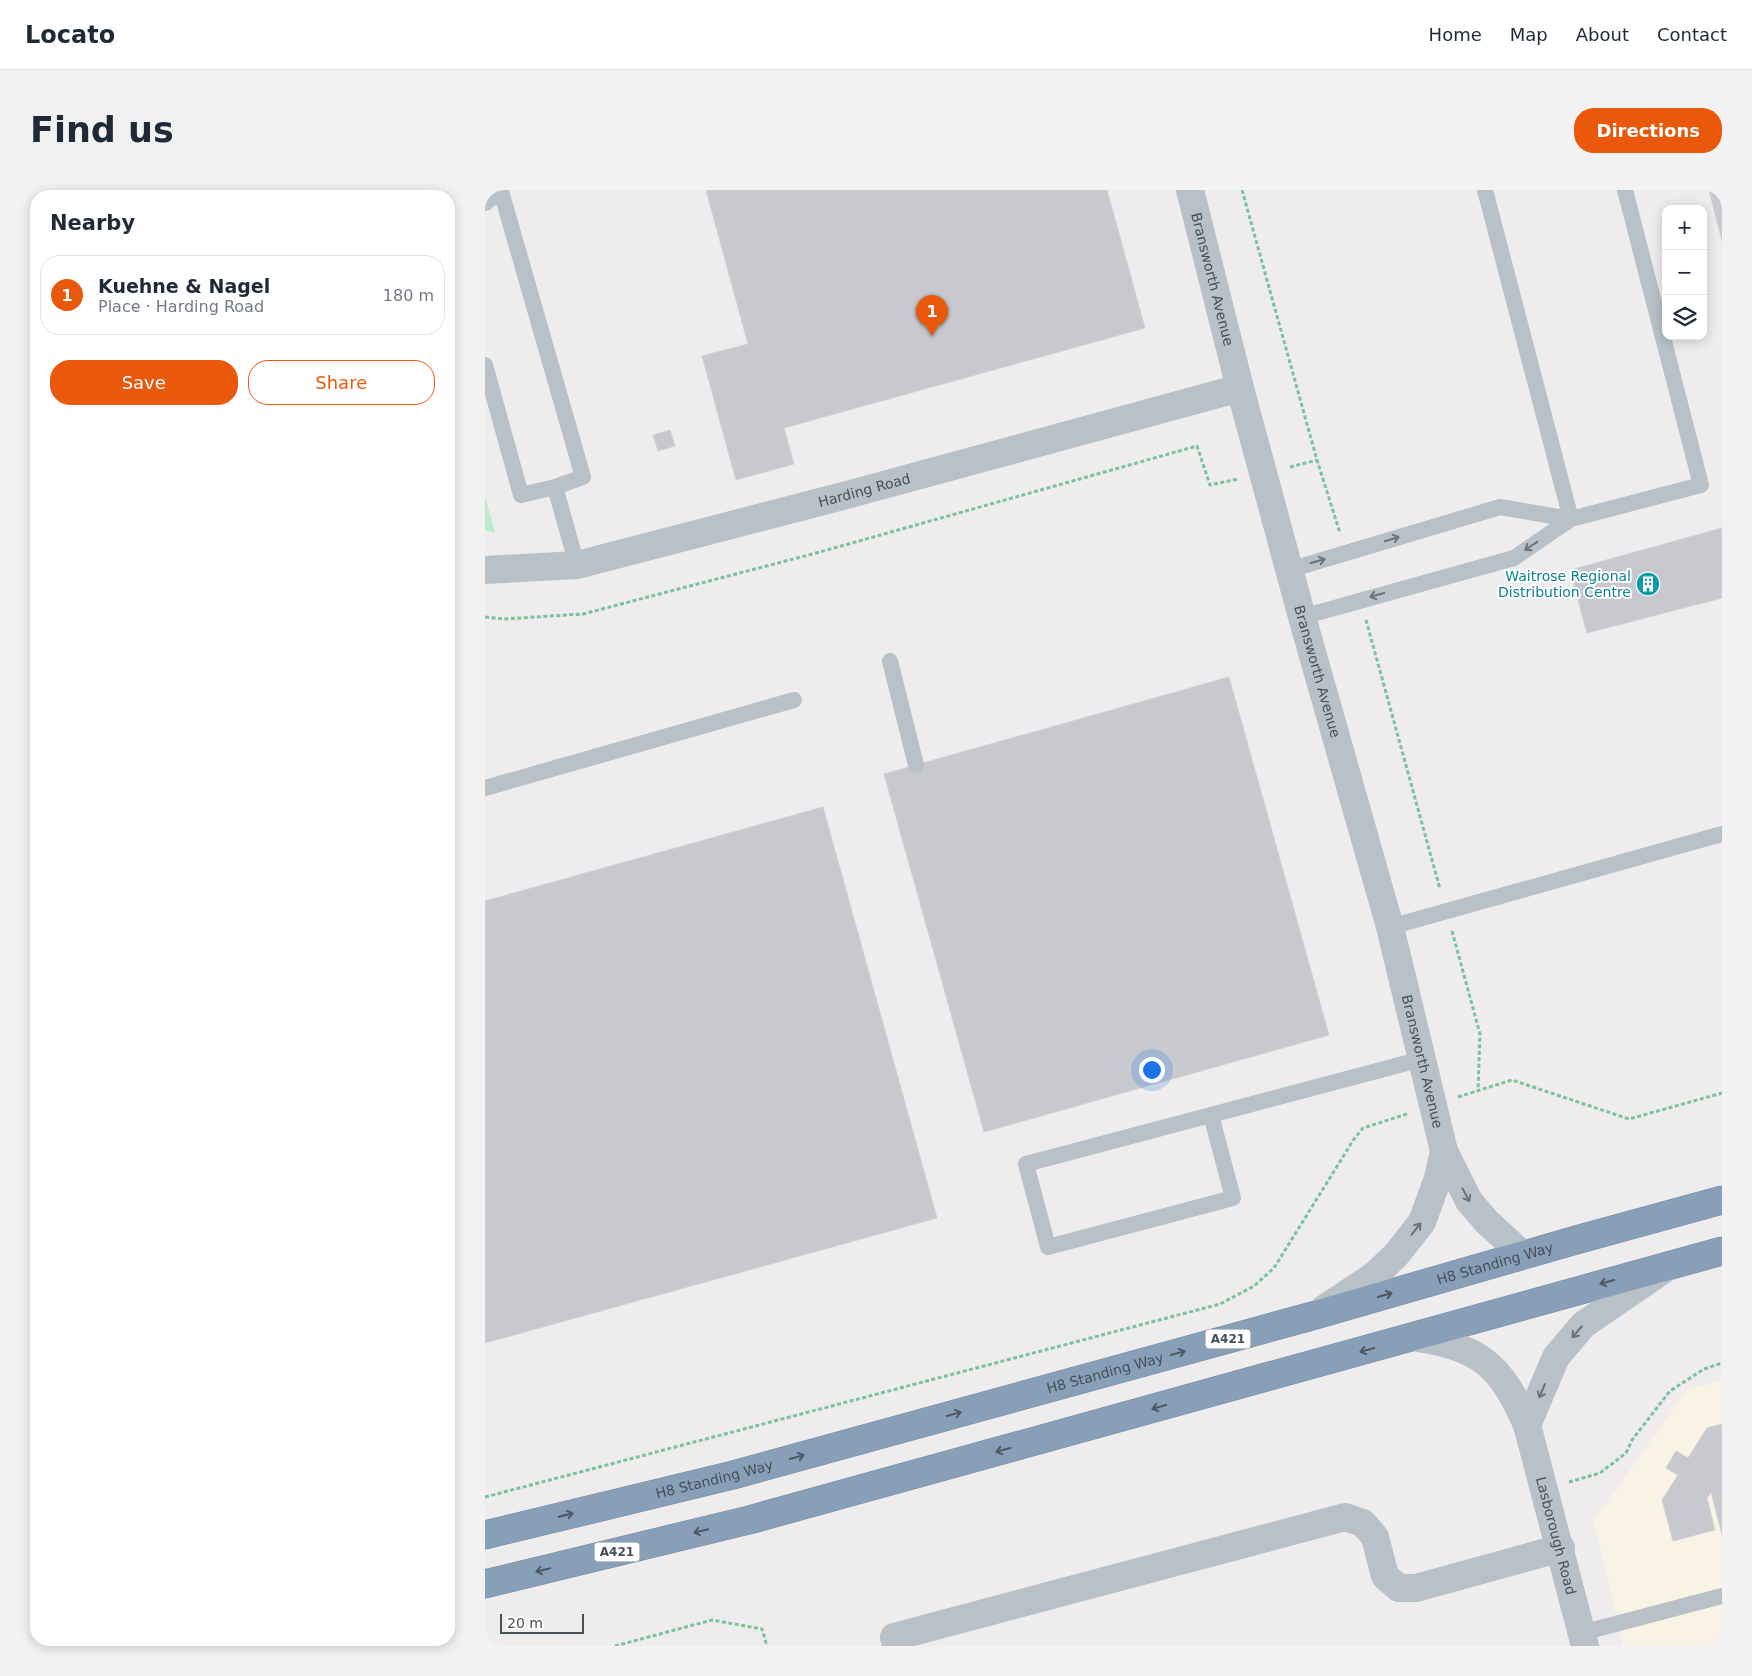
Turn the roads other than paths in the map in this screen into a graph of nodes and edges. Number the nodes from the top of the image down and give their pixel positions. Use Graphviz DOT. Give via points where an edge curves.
graph roads {
  1 [pos="1189,190"];
  2 [pos="1485,190"];
  3 [pos="1625,190"];
  4 [pos="501,191"];
  5 [pos="485,204"];
  6 [pos="485,365"];
  7 [pos="1240,388"];
  8 [pos="555,487"];
  9 [pos="1571,519"];
  10 [pos="577,565"];
  11 [pos="1289,570"];
  12 [pos="485,571"];
  13 [pos="1302,617"];
  14 [pos="890,661"];
  15 [pos="794,700"];
  16 [pos="916,765"];
  17 [pos="485,788"];
  18 [pos="1722,834"];
  19 [pos="1390,927"];
  20 [pos="1422,1059"];
  21 [pos="1211,1116"];
  22 [pos="1444,1151"];
  23 [pos="1722,1200"];
  24 [pos="1722,1251"];
  25 [pos="1523,1255"];
  26 [pos="1673,1263"];
  27 [pos="1313,1316"];
  28 [pos="1412,1337"];
  29 [pos="1527,1425"];
  30 [pos="485,1535"];
  31 [pos="1561,1548"];
  32 [pos="485,1584"];
  33 [pos="1722,1596"];
  34 [pos="1583,1640"];
  35 [pos="896,1646"];
  1 -- 7 [label="street, Bransworth Avenue"];
  2 -- 9 [label="lane"];
  3 -- 9 [label="lane" via="1701,485"];
  4 -- 5 [label="lane"];
  4 -- 8 [label="lane" via="583,477"];
  6 -- 8 [label="lane" via="521,495"];
  7 -- 10 [label="street, Harding Road"];
  7 -- 11 [label="street, Bransworth Avenue"];
  8 -- 10 [label="lane"];
  11 -- 9 [label="lane, one-way" via="1500,507"];
  9 -- 13 [label="lane, one-way" via="1514,558"];
  10 -- 12 [label="street, Harding Road"];
  11 -- 13 [label="street, Bransworth Avenue"];
  13 -- 19 [label="street, Bransworth Avenue"];
  14 -- 16 [label="lane"];
  15 -- 17 [label="lane"];
  18 -- 19 [label="lane"];
  19 -- 20 [label="street, Bransworth Avenue"];
  20 -- 21 [label="lane"];
  20 -- 22 [label="street, Bransworth Avenue"];
  21 -- 21 [label="lane" via="1026,1164 1048,1247 1233,1198"];
  22 -- 25 [label="street, Bransworth Avenue, one-way" via="1469,1201"];
  27 -- 22 [label="street, Bransworth Avenue, one-way" via="1375,1275 1422,1222"];
  23 -- 25 [label="highway, H8 Standing Way / A421"];
  24 -- 26 [label="highway, A421"];
  27 -- 25 [label="highway, H8 Standing Way / A421, one-way"];
  26 -- 28 [label="highway, A421, one-way"];
  26 -- 29 [label="street, one-way" via="1583,1325 1556,1357"];
  30 -- 27 [label="highway, H8 Standing Way / A421, one-way" via="733,1475"];
  28 -- 29 [label="street, Lasborough Road" via="1452,1344 1489,1364 1515,1398"];
  28 -- 32 [label="highway, A421, one-way" via="749,1520"];
  29 -- 31 [label="street, Lasborough Road"];
  31 -- 34 [label="street, Lasborough Road"];
  31 -- 35 [label="street" via="1417,1588 1399,1588 1385,1576 1375,1537 1363,1523 1345,1517 894,1637"];
  33 -- 34 [label="lane"];
}
